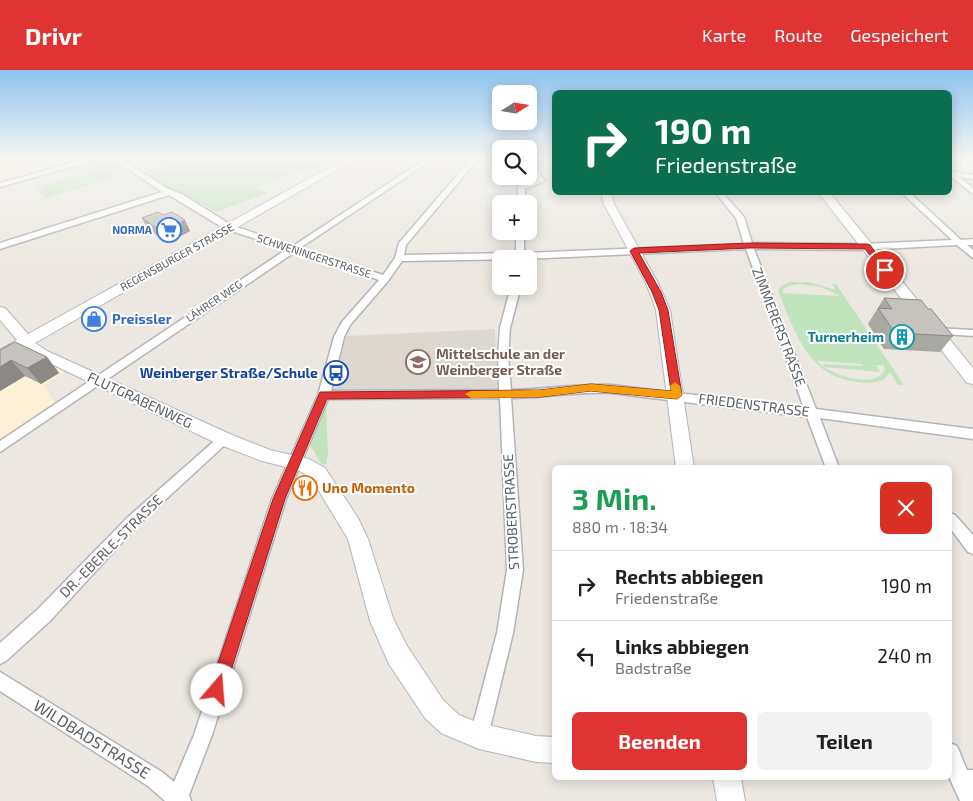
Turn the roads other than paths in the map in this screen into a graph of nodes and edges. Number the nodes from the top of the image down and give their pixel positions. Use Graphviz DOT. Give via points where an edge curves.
graph roads {
  1 [pos="292,192"];
  2 [pos="380,192"];
  3 [pos="446,192"];
  4 [pos="168,193"];
  5 [pos="607,195"];
  6 [pos="721,195"];
  7 [pos="825,195"];
  8 [pos="907,195"];
  9 [pos="228,227"];
  10 [pos="961,242"];
  11 [pos="973,242"];
  12 [pos="0,246"];
  13 [pos="750,246"];
  14 [pos="867,247"];
  15 [pos="292,249"];
  16 [pos="634,251"];
  17 [pos="973,255"];
  18 [pos="537,256"];
  19 [pos="492,257"];
  20 [pos="399,258"];
  21 [pos="385,279"];
  22 [pos="513,295"];
  23 [pos="0,311"];
  24 [pos="935,331"];
  25 [pos="973,333"];
  26 [pos="26,342"];
  27 [pos="0,356"];
  28 [pos="973,379"];
  29 [pos="99,381"];
  30 [pos="505,394"];
  31 [pos="324,395"];
  32 [pos="677,395"];
  33 [pos="811,412"];
  34 [pos="973,434"];
  35 [pos="224,439"];
  36 [pos="0,447"];
  37 [pos="295,462"];
  38 [pos="686,465"];
  39 [pos="832,465"];
  40 [pos="952,521"];
  41 [pos="973,547"];
  42 [pos="0,655"];
  43 [pos="0,681"];
  44 [pos="479,736"];
  45 [pos="552,750"];
  46 [pos="952,756"];
  47 [pos="967,779"];
  48 [pos="727,780"];
  49 [pos="179,800"];
  50 [pos="731,801"];
  51 [pos="970,801"];
  1 -- 9 [label="street, REGENSBURGER STRASSE"];
  2 -- 15 [label="street, LÄHRER WEG"];
  3 -- 20 [label="street" via="404,241"];
  4 -- 9 [label="street, SCHWENINGERSTRASSE" via="179,196"];
  4 -- 12 [label="street"];
  5 -- 16 [label="street"];
  6 -- 13 [label="street, ZIMMERERSTRASSE" via="740,217"];
  7 -- 14 [label="street"];
  8 -- 10 [label="street"];
  9 -- 15 [label="street, SCHWENINGERSTRASSE"];
  9 -- 26 [label="street, REGENSBURGER STRASSE"];
  10 -- 11 [label="street"];
  10 -- 14 [label="street"];
  10 -- 17 [label="street"];
  13 -- 14 [label="street"];
  13 -- 16 [label="street"];
  13 -- 33 [label="street, ZIMMERERSTRASSE"];
  14 -- 24 [label="street"];
  15 -- 21 [label="street, SCHWENINGERSTRASSE"];
  15 -- 29 [label="street, LÄHRER WEG"];
  16 -- 18 [label="street"];
  16 -- 32 [label="street" via="657,292 663,310"];
  19 -- 20 [label="street"];
  20 -- 21 [label="street"];
  21 -- 31 [label="street" via="342,332"];
  22 -- 30 [label="street, STROBERSTRASSE" via="504,328"];
  23 -- 26 [label="street, FLUTGRABENWEG"];
  24 -- 25 [label="street"];
  24 -- 28 [label="street"];
  26 -- 27 [label="street, REGENSBURGER STRASSE"];
  26 -- 29 [label="street, FLUTGRABENWEG" via="42,354"];
  29 -- 35 [label="street, FLUTGRABENWEG"];
  29 -- 36 [label="street, LÄHRER WEG"];
  30 -- 31 [label="street, FRIEDENSTRASSE"];
  30 -- 32 [label="street, FRIEDENSTRASSE" via="591,388"];
  30 -- 44 [label="street, STROBERSTRASSE" via="513,591"];
  31 -- 37 [label="street"];
  32 -- 33 [label="street, FRIEDENSTRASSE"];
  32 -- 38 [label="street"];
  33 -- 34 [label="street, FRIEDENSTRASSE"];
  33 -- 39 [label="street, ZIMMERERSTRASSE"];
  35 -- 37 [label="street, FLUTGRABENWEG" via="268,456"];
  35 -- 42 [label="street, DR.-EBERLE-STRASSE" via="133,521 44,615"];
  37 -- 44 [label="street, FLUTGRABENWEG" via="318,473 351,524 382,621 403,664 443,718"];
  37 -- 49 [label="street" via="279,499 203,736"];
  40 -- 41 [label="street"];
  43 -- 49 [label="street, WILDBADSTRASSE" via="155,779"];
  44 -- 45 [label="street, FLUTGRABENWEG"];
  46 -- 47 [label="street"];
  47 -- 51 [label="street"];
  48 -- 50 [label="street"];
}
